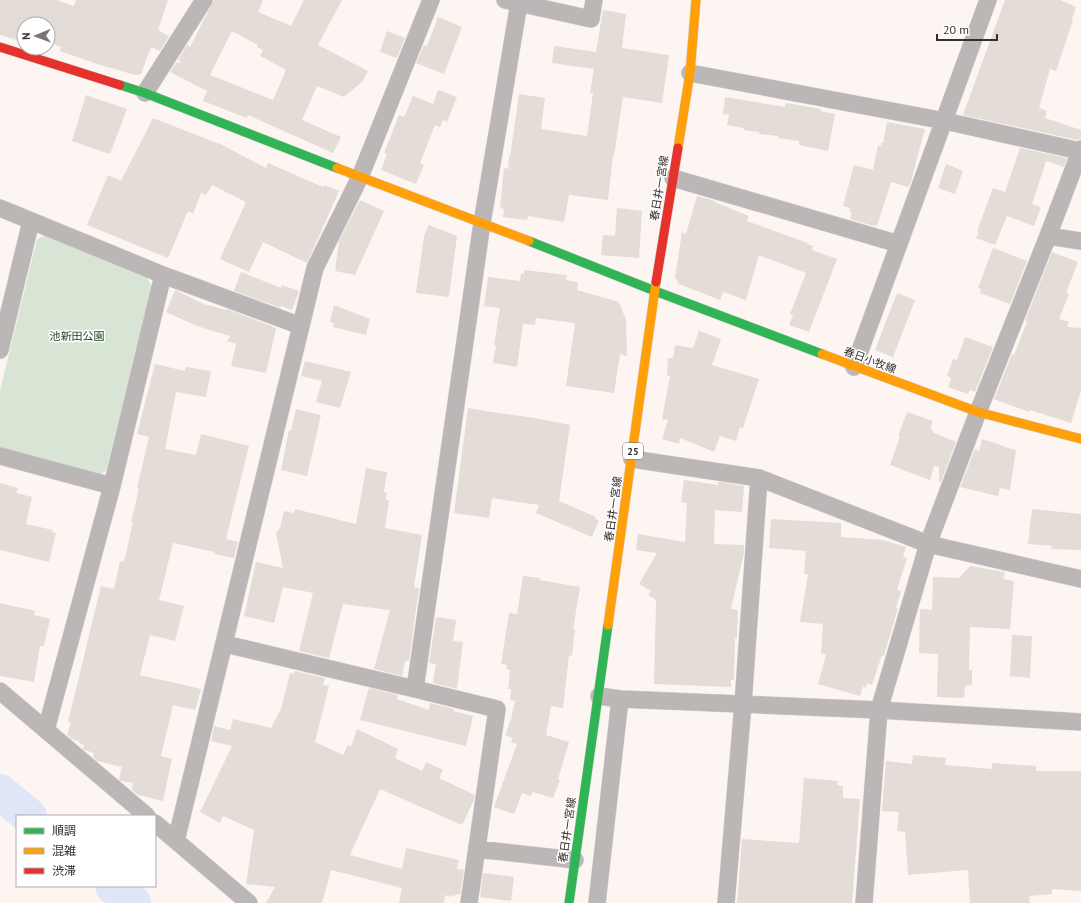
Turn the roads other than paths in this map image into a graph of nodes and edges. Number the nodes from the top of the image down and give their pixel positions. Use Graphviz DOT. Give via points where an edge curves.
graph roads {
  1 [pos="204,0"];
  2 [pos="431,0"];
  3 [pos="594,0"];
  4 [pos="696,0"];
  5 [pos="988,0"];
  6 [pos="512,2"];
  7 [pos="0,47"];
  8 [pos="690,72"];
  9 [pos="145,93"];
  10 [pos="944,121"];
  11 [pos="1080,150"];
  12 [pos="360,177"];
  13 [pos="673,178"];
  14 [pos="0,208"];
  15 [pos="31,221"];
  16 [pos="482,222"];
  17 [pos="1048,236"];
  18 [pos="1081,241"];
  19 [pos="899,244"];
  20 [pos="163,275"];
  21 [pos="655,291"];
  22 [pos="301,326"];
  23 [pos="0,350"];
  24 [pos="854,367"];
  25 [pos="978,412"];
  26 [pos="1081,438"];
  27 [pos="0,456"];
  28 [pos="632,459"];
  29 [pos="759,478"];
  30 [pos="112,486"];
  31 [pos="928,544"];
  32 [pos="1081,579"];
  33 [pos="225,644"];
  34 [pos="415,688"];
  35 [pos="0,692"];
  36 [pos="599,696"];
  37 [pos="620,699"];
  38 [pos="743,704"];
  39 [pos="879,710"];
  40 [pos="1081,722"];
  41 [pos="46,730"];
  42 [pos="146,815"];
  43 [pos="156,824"];
  44 [pos="176,841"];
  45 [pos="477,849"];
  46 [pos="575,860"];
  47 [pos="249,903"];
  48 [pos="469,903"];
  49 [pos="569,903"];
  50 [pos="597,903"];
  51 [pos="726,903"];
  52 [pos="864,903"];
  1 -- 9 [label="street"];
  2 -- 12 [label="street"];
  3 -- 6 [label="street" via="591,19"];
  4 -- 8 [label="main road, 春日井一宮線 / 25"];
  5 -- 10 [label="street"];
  6 -- 16 [label="street"];
  7 -- 9 [label="main road, 春日小牧線"];
  8 -- 10 [label="street"];
  8 -- 13 [label="main road, 春日井一宮線 / 25"];
  9 -- 12 [label="main road, 春日小牧線"];
  10 -- 11 [label="street"];
  10 -- 19 [label="street"];
  11 -- 17 [label="street"];
  12 -- 16 [label="main road, 春日小牧線"];
  12 -- 22 [label="street" via="315,268"];
  13 -- 19 [label="street"];
  13 -- 21 [label="main road, 春日井一宮線 / 25"];
  14 -- 15 [label="street"];
  15 -- 20 [label="street"];
  15 -- 23 [label="street"];
  16 -- 21 [label="main road, 春日小牧線"];
  16 -- 34 [label="street"];
  17 -- 18 [label="street"];
  17 -- 25 [label="street"];
  19 -- 24 [label="street"];
  20 -- 22 [label="street"];
  20 -- 30 [label="street"];
  21 -- 24 [label="main road, 春日小牧線"];
  21 -- 28 [label="main road, 春日井一宮線 / 25"];
  22 -- 33 [label="street"];
  24 -- 25 [label="main road, 春日小牧線"];
  25 -- 26 [label="main road, 春日小牧線"];
  25 -- 31 [label="street"];
  27 -- 30 [label="street"];
  28 -- 29 [label="street"];
  28 -- 36 [label="main road, 春日井一宮線 / 25"];
  29 -- 31 [label="street"];
  29 -- 38 [label="street"];
  30 -- 41 [label="street"];
  31 -- 32 [label="street"];
  31 -- 39 [label="street"];
  33 -- 34 [label="street"];
  33 -- 44 [label="street"];
  34 -- 45 [label="street" via="497,709"];
  35 -- 41 [label="street"];
  36 -- 37 [label="street"];
  36 -- 46 [label="main road, 春日井一宮線 / 25"];
  37 -- 38 [label="street"];
  37 -- 50 [label="street"];
  38 -- 39 [label="street"];
  38 -- 51 [label="street"];
  39 -- 40 [label="street"];
  39 -- 52 [label="street"];
  41 -- 42 [label="street"];
  43 -- 44 [label="street"];
  44 -- 47 [label="street"];
  45 -- 46 [label="street"];
  45 -- 48 [label="street"];
  46 -- 49 [label="main road, 春日井一宮線 / 25"];
}
